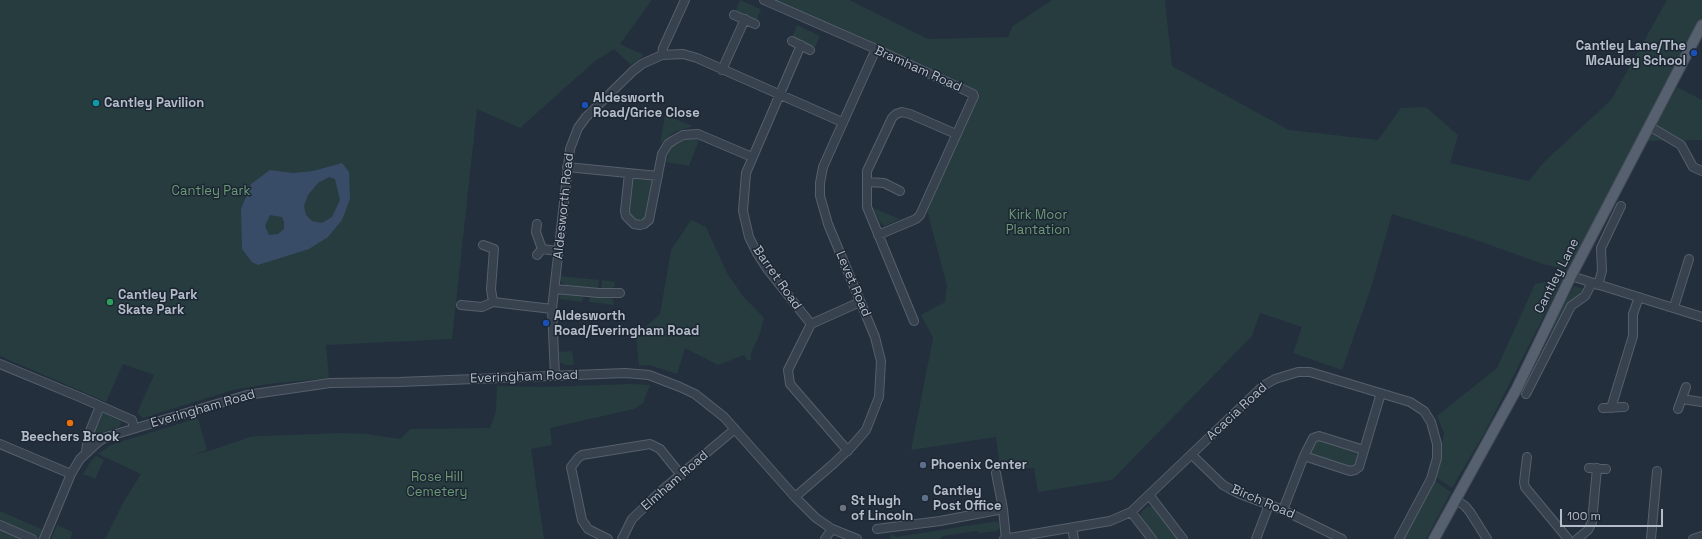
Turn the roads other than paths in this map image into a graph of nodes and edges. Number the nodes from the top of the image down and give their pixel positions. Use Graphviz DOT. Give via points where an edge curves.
graph roads {
  1 [pos="684,0"];
  2 [pos="764,0"];
  3 [pos="734,14"];
  4 [pos="745,20"];
  5 [pos="755,24"];
  6 [pos="1702,25"];
  7 [pos="792,41"];
  8 [pos="801,45"];
  9 [pos="810,50"];
  10 [pos="876,50"];
  11 [pos="662,55"];
  12 [pos="722,70"];
  13 [pos="779,94"];
  14 [pos="842,122"];
  15 [pos="1649,126"];
  16 [pos="956,134"];
  17 [pos="752,157"];
  18 [pos="567,167"];
  19 [pos="1702,171"];
  20 [pos="629,173"];
  21 [pos="658,176"];
  22 [pos="867,182"];
  23 [pos="900,191"];
  24 [pos="1621,206"];
  25 [pos="537,224"];
  26 [pos="878,235"];
  27 [pos="482,245"];
  28 [pos="558,251"];
  29 [pos="1689,259"];
  30 [pos="1571,276"];
  31 [pos="1595,284"];
  32 [pos="555,289"];
  33 [pos="620,293"];
  34 [pos="1639,297"];
  35 [pos="493,302"];
  36 [pos="860,302"];
  37 [pos="461,305"];
  38 [pos="1674,307"];
  39 [pos="552,309"];
  40 [pos="1702,317"];
  41 [pos="914,321"];
  42 [pos="810,324"];
  43 [pos="0,364"];
  44 [pos="555,376"];
  45 [pos="1686,387"];
  46 [pos="1381,393"];
  47 [pos="1526,394"];
  48 [pos="1682,399"];
  49 [pos="1702,402"];
  50 [pos="100,406"];
  51 [pos="1624,407"];
  52 [pos="1678,409"];
  53 [pos="134,428"];
  54 [pos="735,429"];
  55 [pos="0,444"];
  56 [pos="1364,450"];
  57 [pos="848,451"];
  58 [pos="86,452"];
  59 [pos="1192,455"];
  60 [pos="1304,456"];
  61 [pos="1527,458"];
  62 [pos="1606,469"];
  63 [pos="1657,471"];
  64 [pos="996,473"];
  65 [pos="72,474"];
  66 [pos="681,475"];
  67 [pos="1150,496"];
  68 [pos="795,497"];
  69 [pos="1455,499"];
  70 [pos="1269,505"];
  71 [pos="1003,509"];
  72 [pos="1282,510"];
  73 [pos="1131,512"];
  74 [pos="0,525"];
  75 [pos="1072,528"];
  76 [pos="832,529"];
  77 [pos="877,529"];
  78 [pos="1702,536"];
  79 [pos="1332,537"];
  80 [pos="32,539"];
  81 [pos="44,539"];
  82 [pos="608,539"];
  83 [pos="622,539"];
  84 [pos="825,539"];
  85 [pos="857,539"];
  86 [pos="1005,539"];
  87 [pos="1074,539"];
  88 [pos="1152,539"];
  89 [pos="1183,539"];
  90 [pos="1256,539"];
  91 [pos="1342,539"];
  92 [pos="1399,539"];
  93 [pos="1434,539"];
  94 [pos="1487,539"];
  95 [pos="1568,539"];
  96 [pos="1577,539"];
  97 [pos="1651,539"];
  98 [pos="1693,539"];
  1 -- 11 [label="street" via="662,48"];
  2 -- 10 [label="street, Bramham Road"];
  3 -- 4 [label="street"];
  4 -- 5 [label="street"];
  4 -- 12 [label="street"];
  6 -- 15 [label="main road, Cantley Lane"];
  7 -- 8 [label="street"];
  8 -- 9 [label="street"];
  8 -- 13 [label="street, Barret Road"];
  10 -- 14 [label="street, Levet Road"];
  10 -- 16 [label="street, Bramham Road" via="973,94 974,98"];
  11 -- 12 [label="street, Aldesworth Road" via="683,54"];
  11 -- 18 [label="street, Aldesworth Road" via="633,71 586,117 573,137"];
  12 -- 13 [label="street, Aldesworth Road"];
  13 -- 14 [label="street, Aldesworth Road"];
  13 -- 17 [label="street, Barret Road"];
  14 -- 36 [label="street, Levet Road" via="823,167 820,196 828,224"];
  15 -- 19 [label="street" via="1681,145 1693,167"];
  15 -- 30 [label="main road, Cantley Lane"];
  16 -- 22 [label="street" via="910,114 896,114 867,171"];
  16 -- 26 [label="street, Bramham Road" via="920,215"];
  17 -- 21 [label="street" via="698,134 683,135 668,144 662,154"];
  17 -- 42 [label="street, Barret Road" via="746,173 743,203 749,237 768,270"];
  18 -- 20 [label="street"];
  18 -- 28 [label="street, Aldesworth Road"];
  20 -- 21 [label="street"];
  20 -- 21 [label="street" via="625,211 629,221 634,224 644,224 649,220"];
  22 -- 23 [label="street" via="884,183"];
  22 -- 26 [label="street" via="866,202"];
  24 -- 31 [label="street, Cantley Lane" via="1601,248 1602,271"];
  25 -- 28 [label="street" via="540,252"];
  26 -- 41 [label="street"];
  27 -- 35 [label="street" via="494,249 491,289"];
  28 -- 32 [label="street, Aldesworth Road"];
  29 -- 38 [label="street"];
  30 -- 31 [label="street"];
  30 -- 69 [label="main road, Cantley Lane" via="1516,390"];
  31 -- 34 [label="street"];
  31 -- 47 [label="street, Cantley Lane" via="1585,296 1571,306"];
  32 -- 33 [label="street"];
  32 -- 39 [label="street, Aldesworth Road"];
  34 -- 38 [label="street"];
  34 -- 51 [label="street" via="1633,314 1633,336 1607,408"];
  35 -- 37 [label="street" via="482,307"];
  35 -- 39 [label="street"];
  36 -- 42 [label="street"];
  36 -- 57 [label="street, Levet Road" via="881,361 879,397 866,430"];
  38 -- 40 [label="street"];
  39 -- 44 [label="street, Aldesworth Road"];
  42 -- 57 [label="street" via="789,367 788,378 790,384"];
  43 -- 50 [label="street"];
  44 -- 53 [label="street, Everingham Road" via="330,383 297,387 247,395"];
  44 -- 54 [label="street, Everingham Road" via="625,373 649,375 695,394"];
  45 -- 48 [label="street"];
  46 -- 56 [label="street"];
  46 -- 59 [label="street, Acacia Road" via="1310,372 1288,374 1264,386"];
  46 -- 92 [label="street, Acacia Road" via="1410,402 1424,412 1434,431 1437,444 1437,458 1431,479"];
  48 -- 49 [label="street"];
  48 -- 52 [label="street"];
  50 -- 53 [label="street" via="132,420"];
  50 -- 58 [label="street" via="88,436"];
  53 -- 58 [label="street, Everingham Road" via="106,437"];
  54 -- 66 [label="street, Elmham Road"];
  54 -- 68 [label="street, Everingham Road"];
  55 -- 65 [label="street"];
  56 -- 60 [label="street" via="1316,436 1310,441"];
  56 -- 60 [label="street" via="1359,467 1350,471"];
  57 -- 68 [label="street, Levet Road"];
  58 -- 65 [label="street"];
  59 -- 67 [label="street, Acacia Road"];
  59 -- 70 [label="street, Birch Road" via="1223,485"];
  60 -- 72 [label="street"];
  61 -- 95 [label="street" via="1525,487"];
  62 -- 96 [label="street" via="1593,468 1592,522 1588,530"];
  63 -- 97 [label="street"];
  64 -- 71 [label="street"];
  65 -- 81 [label="street"];
  66 -- 82 [label="street" via="660,449 650,444 582,455 578,458 572,467 582,520 588,530"];
  66 -- 83 [label="street, Elmham Road" via="632,519"];
  67 -- 73 [label="street, Acacia Road"];
  67 -- 89 [label="street"];
  68 -- 76 [label="street, Everingham Road" via="816,518"];
  69 -- 93 [label="main road, Cantley Lane"];
  69 -- 94 [label="street" via="1470,512"];
  70 -- 72 [label="street, Birch Road"];
  70 -- 90 [label="street"];
  71 -- 77 [label="street"];
  71 -- 86 [label="street"];
  72 -- 79 [label="street, Birch Road"];
  73 -- 75 [label="street, Acacia Road" via="1110,521"];
  73 -- 88 [label="street"];
  74 -- 80 [label="street"];
  75 -- 86 [label="street, Acacia Road"];
  75 -- 87 [label="street"];
  76 -- 84 [label="street"];
  76 -- 85 [label="street, Everingham Road"];
  78 -- 98 [label="street"];
  79 -- 91 [label="street, Birch Road"];
}
